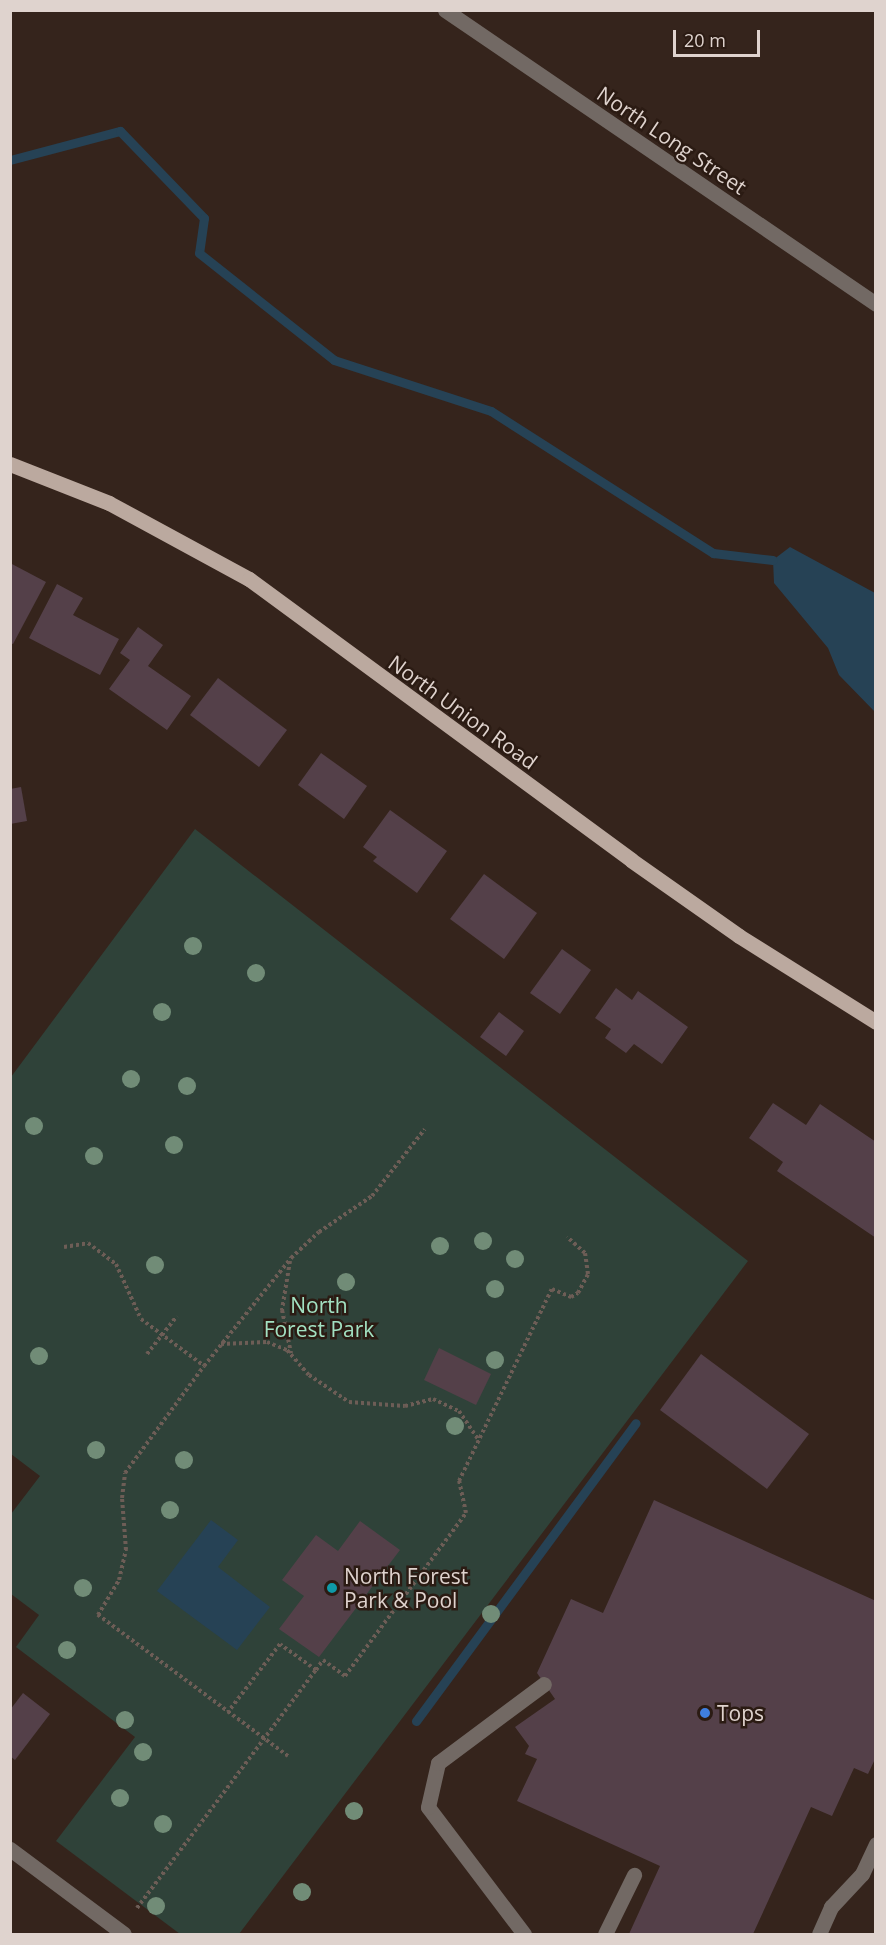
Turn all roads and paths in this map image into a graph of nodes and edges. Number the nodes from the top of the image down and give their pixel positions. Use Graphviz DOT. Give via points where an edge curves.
graph roads {
  1 [pos="445,10"];
  2 [pos="876,304"];
  3 [pos="10,464"];
  4 [pos="876,1022"];
  5 [pos="425,1129"];
  6 [pos="567,1238"];
  7 [pos="64,1247"];
  8 [pos="291,1258"];
  9 [pos="177,1316"];
  10 [pos="162,1335"];
  11 [pos="221,1344"];
  12 [pos="147,1354"];
  13 [pos="291,1354"];
  14 [pos="204,1366"];
  15 [pos="478,1440"];
  16 [pos="316,1670"];
  17 [pos="544,1684"];
  18 [pos="228,1712"];
  19 [pos="265,1739"];
  20 [pos="288,1756"];
  21 [pos="876,1844"];
  22 [pos="10,1850"];
  23 [pos="634,1875"];
  24 [pos="137,1908"];
  25 [pos="124,1935"];
  26 [pos="524,1935"];
  27 [pos="605,1935"];
  28 [pos="819,1935"];
  1 -- 2 [label="street, North Long Street"];
  3 -- 4 [label="main road, North Union Road" via="109,504 249,579 631,860 739,936"];
  5 -- 8 [label="path" via="372,1196 319,1232"];
  6 -- 15 [label="path" via="585,1253 589,1265 585,1282 571,1297 552,1289"];
  7 -- 10 [label="path" via="88,1243 116,1264 137,1313"];
  8 -- 11 [label="path"];
  8 -- 13 [label="path" via="282,1310"];
  9 -- 10 [label="path"];
  10 -- 12 [label="path"];
  10 -- 14 [label="path"];
  11 -- 13 [label="path" via="267,1342"];
  11 -- 14 [label="path"];
  13 -- 15 [label="path" via="309,1375 349,1402 405,1406 433,1399 459,1410"];
  14 -- 18 [label="path" via="125,1473 122,1498 126,1550 119,1580 98,1615"];
  15 -- 16 [label="path" via="459,1480 466,1513 345,1676 323,1660"];
  16 -- 18 [label="path" via="280,1644"];
  16 -- 19 [label="path"];
  17 -- 26 [label="street" via="438,1763 428,1807"];
  18 -- 19 [label="path"];
  19 -- 20 [label="path"];
  19 -- 24 [label="path"];
  21 -- 28 [label="street" via="862,1874 831,1907"];
  22 -- 25 [label="street"];
  23 -- 27 [label="street"];
}
